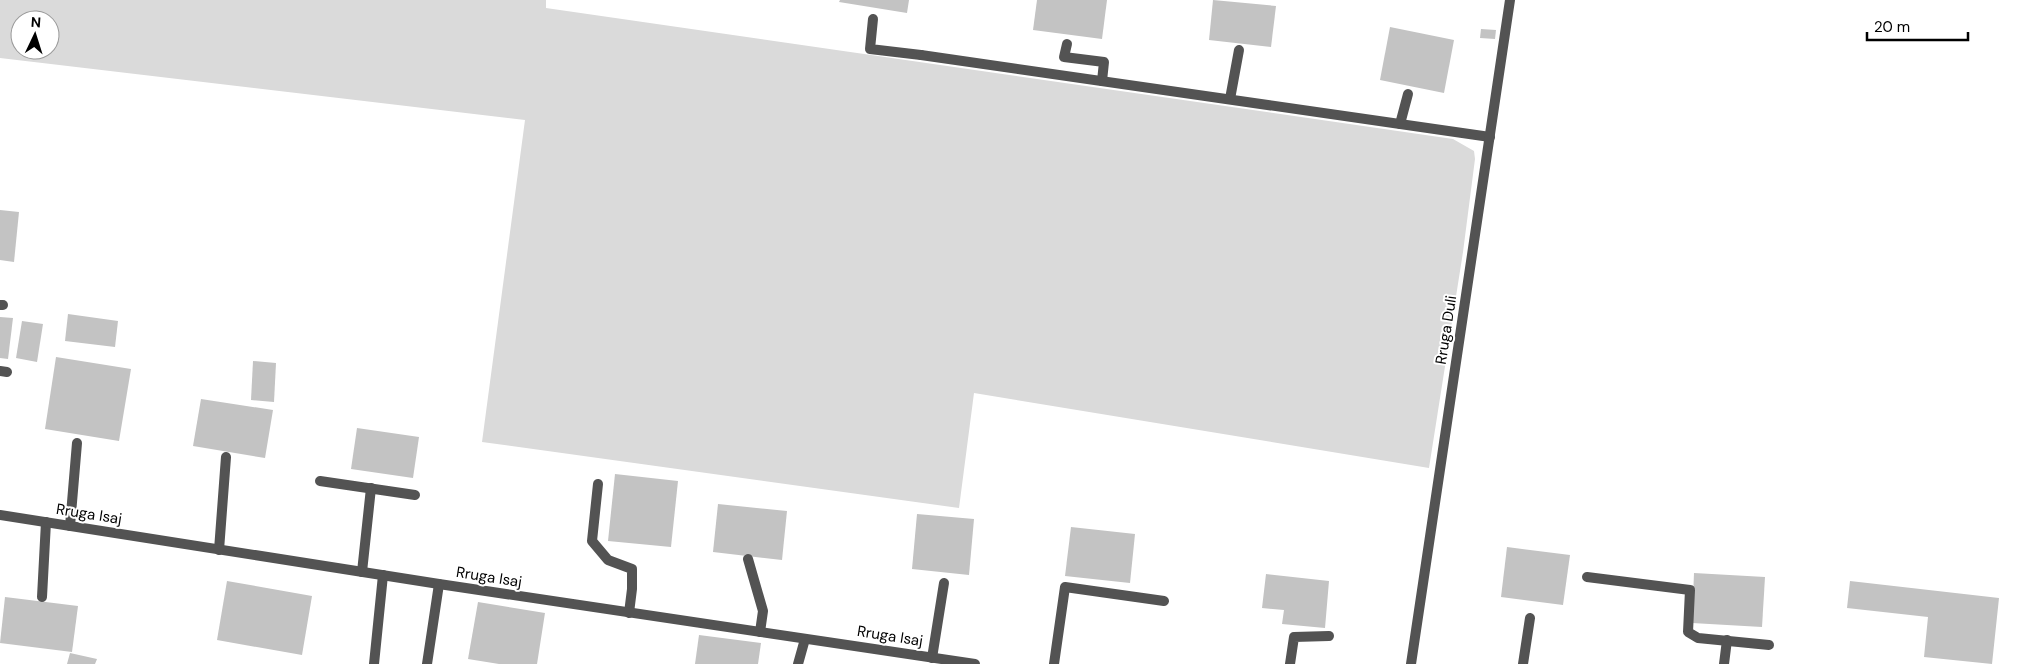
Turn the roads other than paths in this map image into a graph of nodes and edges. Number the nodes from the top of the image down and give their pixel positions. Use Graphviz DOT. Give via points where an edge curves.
graph roads {
  1 [pos="1510,0"];
  2 [pos="873,19"];
  3 [pos="1067,44"];
  4 [pos="1239,50"];
  5 [pos="1102,80"];
  6 [pos="1408,94"];
  7 [pos="1230,99"];
  8 [pos="1400,124"];
  9 [pos="1490,137"];
  10 [pos="77,443"];
  11 [pos="226,457"];
  12 [pos="320,481"];
  13 [pos="598,484"];
  14 [pos="371,488"];
  15 [pos="415,495"];
  16 [pos="0,515"];
  17 [pos="46,522"];
  18 [pos="70,526"];
  19 [pos="219,550"];
  20 [pos="748,559"];
  21 [pos="362,572"];
  22 [pos="383,575"];
  23 [pos="1587,577"];
  24 [pos="944,583"];
  25 [pos="439,584"];
  26 [pos="42,597"];
  27 [pos="1164,601"];
  28 [pos="629,613"];
  29 [pos="1530,618"];
  30 [pos="760,632"];
  31 [pos="1329,636"];
  32 [pos="805,639"];
  33 [pos="1727,640"];
  34 [pos="1769,645"];
  35 [pos="932,658"];
  36 [pos="374,664"];
  37 [pos="427,664"];
  38 [pos="798,664"];
  39 [pos="975,664"];
  40 [pos="1054,664"];
  41 [pos="1290,664"];
  42 [pos="1410,664"];
  43 [pos="1523,664"];
  44 [pos="1724,664"];
  1 -- 9 [label="street, Rruga Duli"];
  2 -- 5 [label="street" via="870,49"];
  3 -- 5 [label="street" via="1064,56 1104,62"];
  4 -- 7 [label="street"];
  5 -- 7 [label="street"];
  6 -- 8 [label="street"];
  7 -- 8 [label="street"];
  8 -- 9 [label="street"];
  9 -- 42 [label="street, Rruga Duli"];
  10 -- 18 [label="street"];
  11 -- 19 [label="street"];
  12 -- 14 [label="street"];
  13 -- 28 [label="street" via="592,541 608,560 632,569"];
  14 -- 15 [label="street"];
  14 -- 21 [label="street"];
  16 -- 17 [label="street, Rruga Isaj"];
  17 -- 18 [label="street, Rruga Isaj"];
  17 -- 26 [label="street"];
  18 -- 19 [label="street, Rruga Isaj"];
  19 -- 21 [label="street, Rruga Isaj"];
  20 -- 30 [label="street" via="763,611"];
  21 -- 22 [label="street, Rruga Isaj"];
  22 -- 25 [label="street, Rruga Isaj"];
  22 -- 36 [label="street"];
  23 -- 33 [label="street" via="1690,590 1688,632 1698,638"];
  24 -- 35 [label="street"];
  25 -- 28 [label="street, Rruga Isaj"];
  25 -- 37 [label="street"];
  27 -- 40 [label="street" via="1065,588"];
  28 -- 30 [label="street, Rruga Isaj"];
  29 -- 43 [label="street"];
  30 -- 32 [label="street, Rruga Isaj"];
  31 -- 41 [label="street" via="1294,637"];
  32 -- 35 [label="street, Rruga Isaj"];
  32 -- 38 [label="street"];
  33 -- 34 [label="street"];
  33 -- 44 [label="street"];
  35 -- 39 [label="street, Rruga Isaj"];
}
